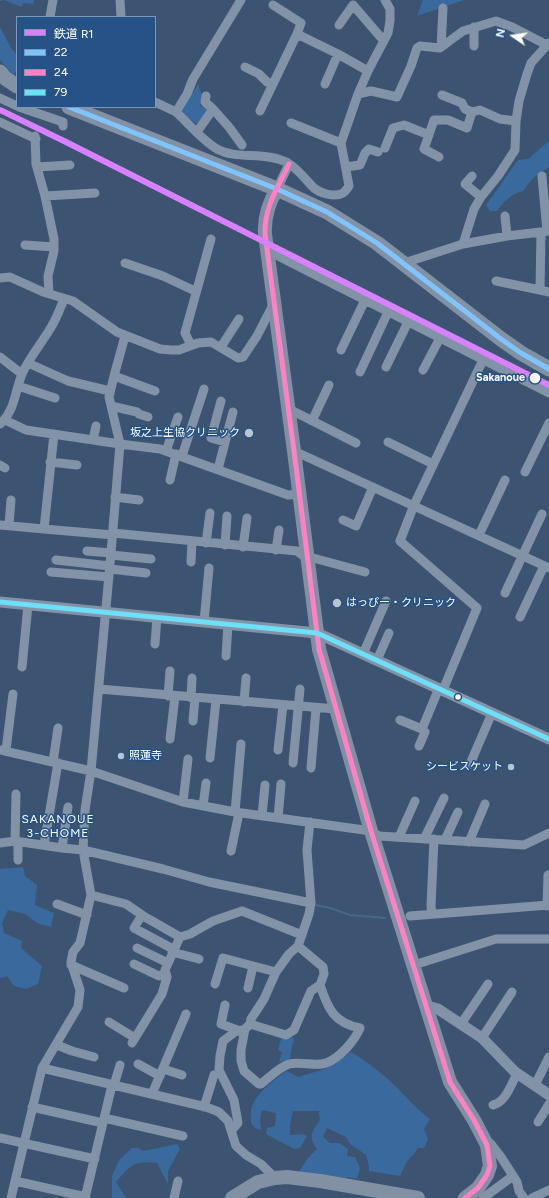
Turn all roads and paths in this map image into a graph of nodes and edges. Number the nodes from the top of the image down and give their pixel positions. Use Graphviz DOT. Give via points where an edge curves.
graph roads {
  1 [pos="53,0"];
  2 [pos="120,0"];
  3 [pos="241,0"];
  4 [pos="385,0"];
  5 [pos="273,5"];
  6 [pos="444,8"];
  7 [pos="50,16"];
  8 [pos="121,16"];
  9 [pos="339,25"];
  10 [pos="474,27"];
  11 [pos="297,34"];
  12 [pos="384,41"];
  13 [pos="548,44"];
  14 [pos="474,46"];
  15 [pos="441,47"];
  16 [pos="338,54"];
  17 [pos="245,67"];
  18 [pos="368,71"];
  19 [pos="273,84"];
  20 [pos="325,84"];
  21 [pos="358,94"];
  22 [pos="442,95"];
  23 [pos="206,96"];
  24 [pos="0,98"];
  25 [pos="156,102"];
  26 [pos="16,106"];
  27 [pos="21,108"];
  28 [pos="72,108"];
  29 [pos="213,109"];
  30 [pos="260,111"];
  31 [pos="176,112"];
  32 [pos="472,112"];
  33 [pos="516,121"];
  34 [pos="0,122"];
  35 [pos="291,124"];
  36 [pos="63,126"];
  37 [pos="197,132"];
  38 [pos="429,135"];
  39 [pos="341,143"];
  40 [pos="242,145"];
  41 [pos="439,157"];
  42 [pos="289,164"];
  43 [pos="70,165"];
  44 [pos="37,167"];
  45 [pos="346,167"];
  46 [pos="472,176"];
  47 [pos="542,176"];
  48 [pos="277,189"];
  49 [pos="95,193"];
  50 [pos="45,196"];
  51 [pos="481,197"];
  52 [pos="505,216"];
  53 [pos="546,232"];
  54 [pos="507,236"];
  55 [pos="210,239"];
  56 [pos="463,244"];
  57 [pos="25,245"];
  58 [pos="54,247"];
  59 [pos="268,253"];
  60 [pos="125,263"];
  61 [pos="404,263"];
  62 [pos="0,278"];
  63 [pos="496,281"];
  64 [pos="195,291"];
  65 [pos="544,291"];
  66 [pos="49,294"];
  67 [pos="64,299"];
  68 [pos="365,300"];
  69 [pos="274,303"];
  70 [pos="388,312"];
  71 [pos="239,319"];
  72 [pos="408,322"];
  73 [pos="125,336"];
  74 [pos="440,338"];
  75 [pos="190,345"];
  76 [pos="221,348"];
  77 [pos="341,350"];
  78 [pos="0,357"];
  79 [pos="483,360"];
  80 [pos="28,363"];
  81 [pos="386,367"];
  82 [pos="549,369"];
  83 [pos="423,370"];
  84 [pos="360,372"];
  85 [pos="22,374"];
  86 [pos="114,376"];
  87 [pos="328,385"];
  88 [pos="18,386"];
  89 [pos="204,389"];
  90 [pos="110,391"];
  91 [pos="155,391"];
  92 [pos="549,393"];
  93 [pos="55,398"];
  94 [pos="221,401"];
  95 [pos="111,406"];
  96 [pos="289,409"];
  97 [pos="233,412"];
  98 [pos="178,417"];
  99 [pos="142,418"];
  100 [pos="312,421"];
  101 [pos="2,422"];
  102 [pos="549,423"];
  103 [pos="96,426"];
  104 [pos="54,434"];
  105 [pos="93,440"];
  106 [pos="225,442"];
  107 [pos="388,442"];
  108 [pos="356,443"];
  109 [pos="120,444"];
  110 [pos="166,451"];
  111 [pos="294,451"];
  112 [pos="179,455"];
  113 [pos="50,462"];
  114 [pos="76,464"];
  115 [pos="433,464"];
  116 [pos="218,469"];
  117 [pos="526,472"];
  118 [pos="170,480"];
  119 [pos="505,480"];
  120 [pos="373,487"];
  121 [pos="300,494"];
  122 [pos="115,497"];
  123 [pos="11,500"];
  124 [pos="139,500"];
  125 [pos="414,505"];
  126 [pos="210,513"];
  127 [pos="542,514"];
  128 [pos="227,516"];
  129 [pos="246,518"];
  130 [pos="343,520"];
  131 [pos="2,525"];
  132 [pos="44,529"];
  133 [pos="279,530"];
  134 [pos="113,534"];
  135 [pos="479,535"];
  136 [pos="192,541"];
  137 [pos="206,543"];
  138 [pos="225,545"];
  139 [pos="243,547"];
  140 [pos="87,550"];
  141 [pos="276,550"];
  142 [pos="111,554"];
  143 [pos="307,556"];
  144 [pos="523,556"];
  145 [pos="151,559"];
  146 [pos="56,560"];
  147 [pos="191,562"];
  148 [pos="547,567"];
  149 [pos="209,568"];
  150 [pos="110,571"];
  151 [pos="51,572"];
  152 [pos="365,572"];
  153 [pos="146,573"];
  154 [pos="505,593"];
  155 [pos="0,602"];
  156 [pos="386,602"];
  157 [pos="28,605"];
  158 [pos="106,612"];
  159 [pos="157,617"];
  160 [pos="520,617"];
  161 [pos="204,622"];
  162 [pos="228,624"];
  163 [pos="316,633"];
  164 [pos="389,633"];
  165 [pos="155,644"];
  166 [pos="363,654"];
  167 [pos="226,656"];
  168 [pos="377,660"];
  169 [pos="22,667"];
  170 [pos="170,672"];
  171 [pos="192,678"];
  172 [pos="246,678"];
  173 [pos="99,689"];
  174 [pos="300,689"];
  175 [pos="441,689"];
  176 [pos="13,694"];
  177 [pos="171,696"];
  178 [pos="193,698"];
  179 [pos="216,700"];
  180 [pos="244,702"];
  181 [pos="283,705"];
  182 [pos="299,706"];
  183 [pos="316,708"];
  184 [pos="336,710"];
  185 [pos="492,713"];
  186 [pos="400,720"];
  187 [pos="193,722"];
  188 [pos="58,728"];
  189 [pos="422,729"];
  190 [pos="170,739"];
  191 [pos="549,739"];
  192 [pos="241,744"];
  193 [pos="419,746"];
  194 [pos="3,750"];
  195 [pos="278,750"];
  196 [pos="210,758"];
  197 [pos="188,759"];
  198 [pos="55,762"];
  199 [pos="293,763"];
  200 [pos="470,764"];
  201 [pos="312,768"];
  202 [pos="91,771"];
  203 [pos="206,783"];
  204 [pos="280,784"];
  205 [pos="265,785"];
  206 [pos="16,794"];
  207 [pos="444,798"];
  208 [pos="183,802"];
  209 [pos="415,802"];
  210 [pos="485,804"];
  211 [pos="203,806"];
  212 [pos="68,807"];
  213 [pos="458,812"];
  214 [pos="237,813"];
  215 [pos="262,816"];
  216 [pos="278,818"];
  217 [pos="310,822"];
  218 [pos="371,831"];
  219 [pos="549,833"];
  220 [pos="399,837"];
  221 [pos="424,839"];
  222 [pos="434,840"];
  223 [pos="445,840"];
  224 [pos="17,842"];
  225 [pos="469,842"];
  226 [pos="0,843"];
  227 [pos="44,845"];
  228 [pos="62,848"];
  229 [pos="83,850"];
  230 [pos="231,851"];
  231 [pos="18,860"];
  232 [pos="548,875"];
  233 [pos="90,895"];
  234 [pos="311,903"];
  235 [pos="57,904"];
  236 [pos="548,905"];
  237 [pos="432,914"];
  238 [pos="87,915"];
  239 [pos="142,915"];
  240 [pos="410,916"];
  241 [pos="302,935"];
  242 [pos="180,937"];
  243 [pos="549,940"];
  244 [pos="298,946"];
  245 [pos="137,948"];
  246 [pos="173,951"];
  247 [pos="199,959"];
  248 [pos="168,963"];
  249 [pos="134,964"];
  250 [pos="71,965"];
  251 [pos="414,965"];
  252 [pos="253,966"];
  253 [pos="276,972"];
  254 [pos="166,973"];
  255 [pos="215,984"];
  256 [pos="488,984"];
  257 [pos="320,985"];
  258 [pos="124,988"];
  259 [pos="248,988"];
  260 [pos="512,992"];
  261 [pos="427,1006"];
  262 [pos="222,1011"];
  263 [pos="186,1014"];
  264 [pos="110,1022"];
  265 [pos="461,1024"];
  266 [pos="245,1028"];
  267 [pos="482,1038"];
  268 [pos="57,1045"];
  269 [pos="94,1057"];
  270 [pos="549,1057"];
  271 [pos="138,1064"];
  272 [pos="120,1065"];
  273 [pos="42,1068"];
  274 [pos="162,1072"];
  275 [pos="517,1074"];
  276 [pos="182,1075"];
  277 [pos="214,1075"];
  278 [pos="113,1085"];
  279 [pos="534,1085"];
  280 [pos="152,1094"];
  281 [pos="549,1095"];
  282 [pos="549,1104"];
  283 [pos="493,1105"];
  284 [pos="32,1107"];
  285 [pos="204,1107"];
  286 [pos="104,1121"];
  287 [pos="538,1122"];
  288 [pos="231,1131"];
  289 [pos="183,1136"];
  290 [pos="0,1138"];
  291 [pos="484,1138"];
  292 [pos="23,1144"];
  293 [pos="95,1159"];
  294 [pos="513,1176"];
  295 [pos="275,1178"];
  296 [pos="15,1181"];
  297 [pos="178,1182"];
  298 [pos="549,1190"];
  299 [pos="86,1197"];
  300 [pos="11,1198"];
  301 [pos="174,1198"];
  302 [pos="232,1198"];
  303 [pos="418,1198"];
  304 [pos="465,1198"];
  305 [pos="482,1198"];
  306 [pos="524,1198"];
  307 [pos="532,1198"];
  1 -- 7 [label="street"];
  2 -- 8 [label="street"];
  3 -- 31 [label="street"];
  4 -- 12 [label="street" via="390,9 390,21"];
  5 -- 11 [label="street" via="301,23"];
  6 -- 15 [label="street"];
  9 -- 12 [label="street" via="353,5"];
  10 -- 13 [label="street" via="496,21"];
  10 -- 14 [label="street"];
  10 -- 15 [label="street" via="463,31"];
  11 -- 16 [label="street"];
  11 -- 19 [label="street"];
  12 -- 18 [label="street"];
  13 -- 33 [label="street" via="531,63"];
  15 -- 21 [label="street" via="417,48 397,97 371,91"];
  16 -- 18 [label="street"];
  16 -- 20 [label="street"];
  17 -- 19 [label="street"];
  18 -- 21 [label="street"];
  19 -- 30 [label="street"];
  21 -- 39 [label="street"];
  22 -- 32 [label="street" via="462,103 465,109"];
  23 -- 29 [label="street" via="205,102"];
  24 -- 26 [label="street"];
  25 -- 31 [label="street"];
  27 -- 36 [label="street" via="63,122"];
  28 -- 48 [label="highway"];
  29 -- 37 [label="street"];
  29 -- 40 [label="street"];
  31 -- 37 [label="street"];
  32 -- 33 [label="street" via="480,110 500,119"];
  32 -- 38 [label="street" via="471,130 448,120 434,120"];
  33 -- 51 [label="street" via="515,150"];
  34 -- 44 [label="street" via="36,137"];
  35 -- 39 [label="street"];
  37 -- 42 [label="street" via="224,152 265,156"];
  38 -- 41 [label="street" via="424,149"];
  38 -- 45 [label="street" via="404,125 393,128 382,150 369,149 360,165"];
  39 -- 45 [label="street"];
  42 -- 45 [label="street" via="301,173 312,187 328,194 345,192 349,186"];
  42 -- 48 [label="street"];
  43 -- 44 [label="street"];
  44 -- 50 [label="street"];
  46 -- 51 [label="street" via="465,184"];
  47 -- 53 [label="street"];
  48 -- 59 [label="main road" via="266,217"];
  48 -- 61 [label="highway" via="327,212"];
  49 -- 50 [label="street"];
  50 -- 58 [label="street"];
  51 -- 56 [label="street" via="474,209"];
  52 -- 54 [label="street"];
  53 -- 54 [label="street"];
  53 -- 65 [label="street"];
  54 -- 56 [label="street"];
  55 -- 64 [label="street"];
  56 -- 61 [label="street"];
  57 -- 58 [label="street"];
  58 -- 66 [label="street" via="48,276"];
  59 -- 68 [label="street"];
  59 -- 69 [label="main road"];
  60 -- 64 [label="street" via="163,276"];
  61 -- 82 [label="highway" via="501,339"];
  62 -- 66 [label="street" via="10,277"];
  63 -- 65 [label="street"];
  64 -- 75 [label="street" via="185,333"];
  66 -- 67 [label="street"];
  67 -- 73 [label="street" via="73,301"];
  67 -- 80 [label="street" via="50,328"];
  68 -- 70 [label="street"];
  68 -- 77 [label="street"];
  69 -- 76 [label="street" via="243,357 238,358"];
  69 -- 96 [label="main road"];
  70 -- 72 [label="street"];
  70 -- 84 [label="street"];
  71 -- 76 [label="street"];
  72 -- 74 [label="street"];
  72 -- 81 [label="street"];
  73 -- 75 [label="street" via="160,349 179,350"];
  73 -- 86 [label="street"];
  74 -- 79 [label="street"];
  74 -- 83 [label="street"];
  75 -- 76 [label="street" via="211,342"];
  78 -- 85 [label="street"];
  79 -- 92 [label="street"];
  79 -- 115 [label="street"];
  80 -- 85 [label="street"];
  80 -- 90 [label="street" via="68,381"];
  85 -- 88 [label="street"];
  86 -- 90 [label="street"];
  86 -- 91 [label="street"];
  87 -- 100 [label="street"];
  88 -- 93 [label="street"];
  88 -- 101 [label="street" via="14,401"];
  89 -- 112 [label="street"];
  90 -- 95 [label="street"];
  94 -- 106 [label="street" via="211,438"];
  95 -- 99 [label="street" via="137,412"];
  95 -- 109 [label="street"];
  96 -- 100 [label="street"];
  96 -- 111 [label="main road"];
  97 -- 106 [label="street"];
  98 -- 110 [label="street"];
  100 -- 108 [label="street"];
  101 -- 104 [label="street" via="26,430"];
  102 -- 117 [label="street"];
  103 -- 105 [label="street"];
  104 -- 105 [label="street"];
  104 -- 113 [label="street"];
  105 -- 109 [label="street"];
  106 -- 116 [label="street"];
  107 -- 115 [label="street"];
  109 -- 110 [label="street"];
  109 -- 122 [label="street"];
  110 -- 112 [label="street"];
  111 -- 120 [label="street"];
  111 -- 121 [label="main road"];
  112 -- 116 [label="street"];
  112 -- 118 [label="street"];
  113 -- 114 [label="street"];
  113 -- 132 [label="street"];
  115 -- 125 [label="street"];
  116 -- 121 [label="street" via="288,495"];
  119 -- 135 [label="street"];
  120 -- 125 [label="street"];
  120 -- 130 [label="street" via="356,526"];
  121 -- 143 [label="main road"];
  122 -- 124 [label="street"];
  122 -- 134 [label="street"];
  123 -- 131 [label="street"];
  125 -- 135 [label="street"];
  125 -- 175 [label="street" via="400,541 477,608"];
  126 -- 137 [label="street"];
  127 -- 144 [label="street"];
  128 -- 138 [label="street"];
  129 -- 139 [label="street"];
  131 -- 132 [label="street"];
  132 -- 134 [label="street"];
  133 -- 141 [label="street"];
  134 -- 136 [label="street"];
  134 -- 142 [label="street"];
  135 -- 144 [label="street"];
  136 -- 137 [label="street"];
  136 -- 147 [label="street"];
  137 -- 138 [label="street"];
  138 -- 139 [label="street"];
  139 -- 141 [label="street"];
  140 -- 142 [label="street"];
  141 -- 143 [label="street" via="296,551"];
  142 -- 145 [label="street"];
  142 -- 150 [label="street"];
  143 -- 152 [label="street"];
  143 -- 163 [label="main road"];
  144 -- 148 [label="street"];
  144 -- 154 [label="street"];
  146 -- 150 [label="street"];
  148 -- 160 [label="street"];
  149 -- 161 [label="street"];
  150 -- 151 [label="street"];
  150 -- 153 [label="street"];
  150 -- 158 [label="street"];
  155 -- 157 [label="street"];
  156 -- 166 [label="street"];
  157 -- 158 [label="street"];
  157 -- 169 [label="street"];
  158 -- 159 [label="street"];
  158 -- 173 [label="street"];
  159 -- 161 [label="street"];
  159 -- 165 [label="street"];
  161 -- 162 [label="street"];
  162 -- 163 [label="street"];
  162 -- 167 [label="street"];
  163 -- 166 [label="street"];
  163 -- 184 [label="main road"];
  164 -- 168 [label="street"];
  166 -- 168 [label="street"];
  168 -- 175 [label="street"];
  170 -- 177 [label="street"];
  171 -- 178 [label="street"];
  172 -- 180 [label="street"];
  173 -- 177 [label="street"];
  173 -- 202 [label="street"];
  174 -- 182 [label="street"];
  175 -- 185 [label="street"];
  175 -- 189 [label="street"];
  176 -- 194 [label="street"];
  177 -- 178 [label="street"];
  177 -- 190 [label="street"];
  178 -- 179 [label="street"];
  178 -- 187 [label="street"];
  179 -- 180 [label="street"];
  179 -- 196 [label="street"];
  180 -- 181 [label="street"];
  181 -- 182 [label="street"];
  181 -- 195 [label="street"];
  182 -- 183 [label="street"];
  182 -- 199 [label="street"];
  183 -- 184 [label="street"];
  183 -- 201 [label="street"];
  184 -- 218 [label="main road"];
  185 -- 191 [label="street"];
  185 -- 200 [label="street"];
  186 -- 189 [label="street"];
  188 -- 198 [label="street"];
  189 -- 193 [label="street" via="426,732"];
  192 -- 214 [label="street"];
  194 -- 198 [label="street"];
  197 -- 208 [label="street"];
  198 -- 202 [label="street"];
  198 -- 227 [label="street"];
  202 -- 208 [label="street"];
  202 -- 229 [label="street" via="85,810"];
  203 -- 211 [label="street"];
  204 -- 216 [label="street"];
  205 -- 215 [label="street"];
  206 -- 224 [label="street"];
  207 -- 221 [label="street"];
  208 -- 211 [label="street"];
  209 -- 220 [label="street"];
  210 -- 225 [label="street"];
  211 -- 214 [label="street"];
  212 -- 228 [label="street"];
  213 -- 223 [label="street"];
  214 -- 215 [label="street"];
  214 -- 230 [label="street"];
  215 -- 216 [label="street"];
  216 -- 217 [label="street"];
  217 -- 218 [label="street"];
  217 -- 234 [label="street" via="307,850"];
  218 -- 220 [label="street" via="379,836"];
  218 -- 251 [label="main road"];
  219 -- 225 [label="street" via="524,845"];
  220 -- 221 [label="street"];
  221 -- 222 [label="street"];
  222 -- 223 [label="street"];
  222 -- 237 [label="street"];
  223 -- 225 [label="street"];
  224 -- 226 [label="street"];
  224 -- 227 [label="street"];
  224 -- 231 [label="street"];
  227 -- 228 [label="street"];
  228 -- 229 [label="street"];
  229 -- 233 [label="street"];
  229 -- 234 [label="street" via="209,882"];
  232 -- 236 [label="street"];
  233 -- 238 [label="street"];
  233 -- 239 [label="street" via="126,904"];
  234 -- 241 [label="street"];
  235 -- 238 [label="street"];
  236 -- 237 [label="street"];
  237 -- 240 [label="street"];
  238 -- 250 [label="street" via="80,943 73,952"];
  239 -- 242 [label="street"];
  239 -- 246 [label="street" via="134,928"];
  241 -- 242 [label="street" via="242,911 212,920 190,934"];
  241 -- 244 [label="street"];
  242 -- 246 [label="street"];
  243 -- 251 [label="street" via="496,939"];
  244 -- 253 [label="street"];
  244 -- 257 [label="street" via="323,967 324,974"];
  245 -- 248 [label="street"];
  246 -- 247 [label="street"];
  246 -- 248 [label="street"];
  248 -- 254 [label="street"];
  249 -- 254 [label="street" via="159,976"];
  250 -- 258 [label="street"];
  250 -- 268 [label="street" via="80,990 78,1007"];
  251 -- 261 [label="main road"];
  252 -- 253 [label="street"];
  252 -- 255 [label="street" via="223,958"];
  252 -- 259 [label="street"];
  253 -- 266 [label="street" via="264,999"];
  254 -- 264 [label="street" via="162,994 134,1041"];
  256 -- 265 [label="street"];
  257 -- 266 [label="street" via="311,991 294,1030 286,1035"];
  257 -- 266 [label="street" via="333,1016 348,1026 360,1028 357,1036 342,1053 326,1063 290,1064 258,1084 244,1071 241,1061"];
  260 -- 267 [label="street"];
  261 -- 265 [label="street" via="438,1009"];
  261 -- 291 [label="main road" via="450,1082"];
  262 -- 266 [label="street" via="221,1024"];
  263 -- 274 [label="street"];
  265 -- 267 [label="street"];
  266 -- 288 [label="street" via="223,1041 220,1056 219,1070 234,1100 238,1123"];
  267 -- 275 [label="street"];
  268 -- 269 [label="street"];
  268 -- 273 [label="street"];
  270 -- 279 [label="street"];
  271 -- 274 [label="street"];
  272 -- 278 [label="street"];
  273 -- 278 [label="street"];
  273 -- 284 [label="street"];
  274 -- 276 [label="street"];
  274 -- 280 [label="street"];
  275 -- 279 [label="street"];
  275 -- 283 [label="street" via="503,1100"];
  277 -- 285 [label="street"];
  278 -- 280 [label="street"];
  278 -- 286 [label="street"];
  279 -- 281 [label="street"];
  280 -- 285 [label="street"];
  282 -- 287 [label="street"];
  284 -- 286 [label="street"];
  284 -- 292 [label="street"];
  285 -- 288 [label="street" via="219,1112 228,1120"];
  286 -- 289 [label="street"];
  286 -- 293 [label="street"];
  288 -- 295 [label="street" via="236,1146"];
  290 -- 292 [label="street"];
  291 -- 294 [label="street"];
  291 -- 304 [label="main road" via="490,1160 489,1170 478,1188"];
  292 -- 293 [label="street"];
  292 -- 296 [label="street"];
  293 -- 299 [label="street"];
  294 -- 305 [label="street"];
  294 -- 306 [label="street"];
  295 -- 302 [label="main road" via="254,1184"];
  295 -- 303 [label="main road" via="296,1177"];
  296 -- 299 [label="street"];
  296 -- 300 [label="street"];
  297 -- 301 [label="street"];
  298 -- 307 [label="street"];
}
